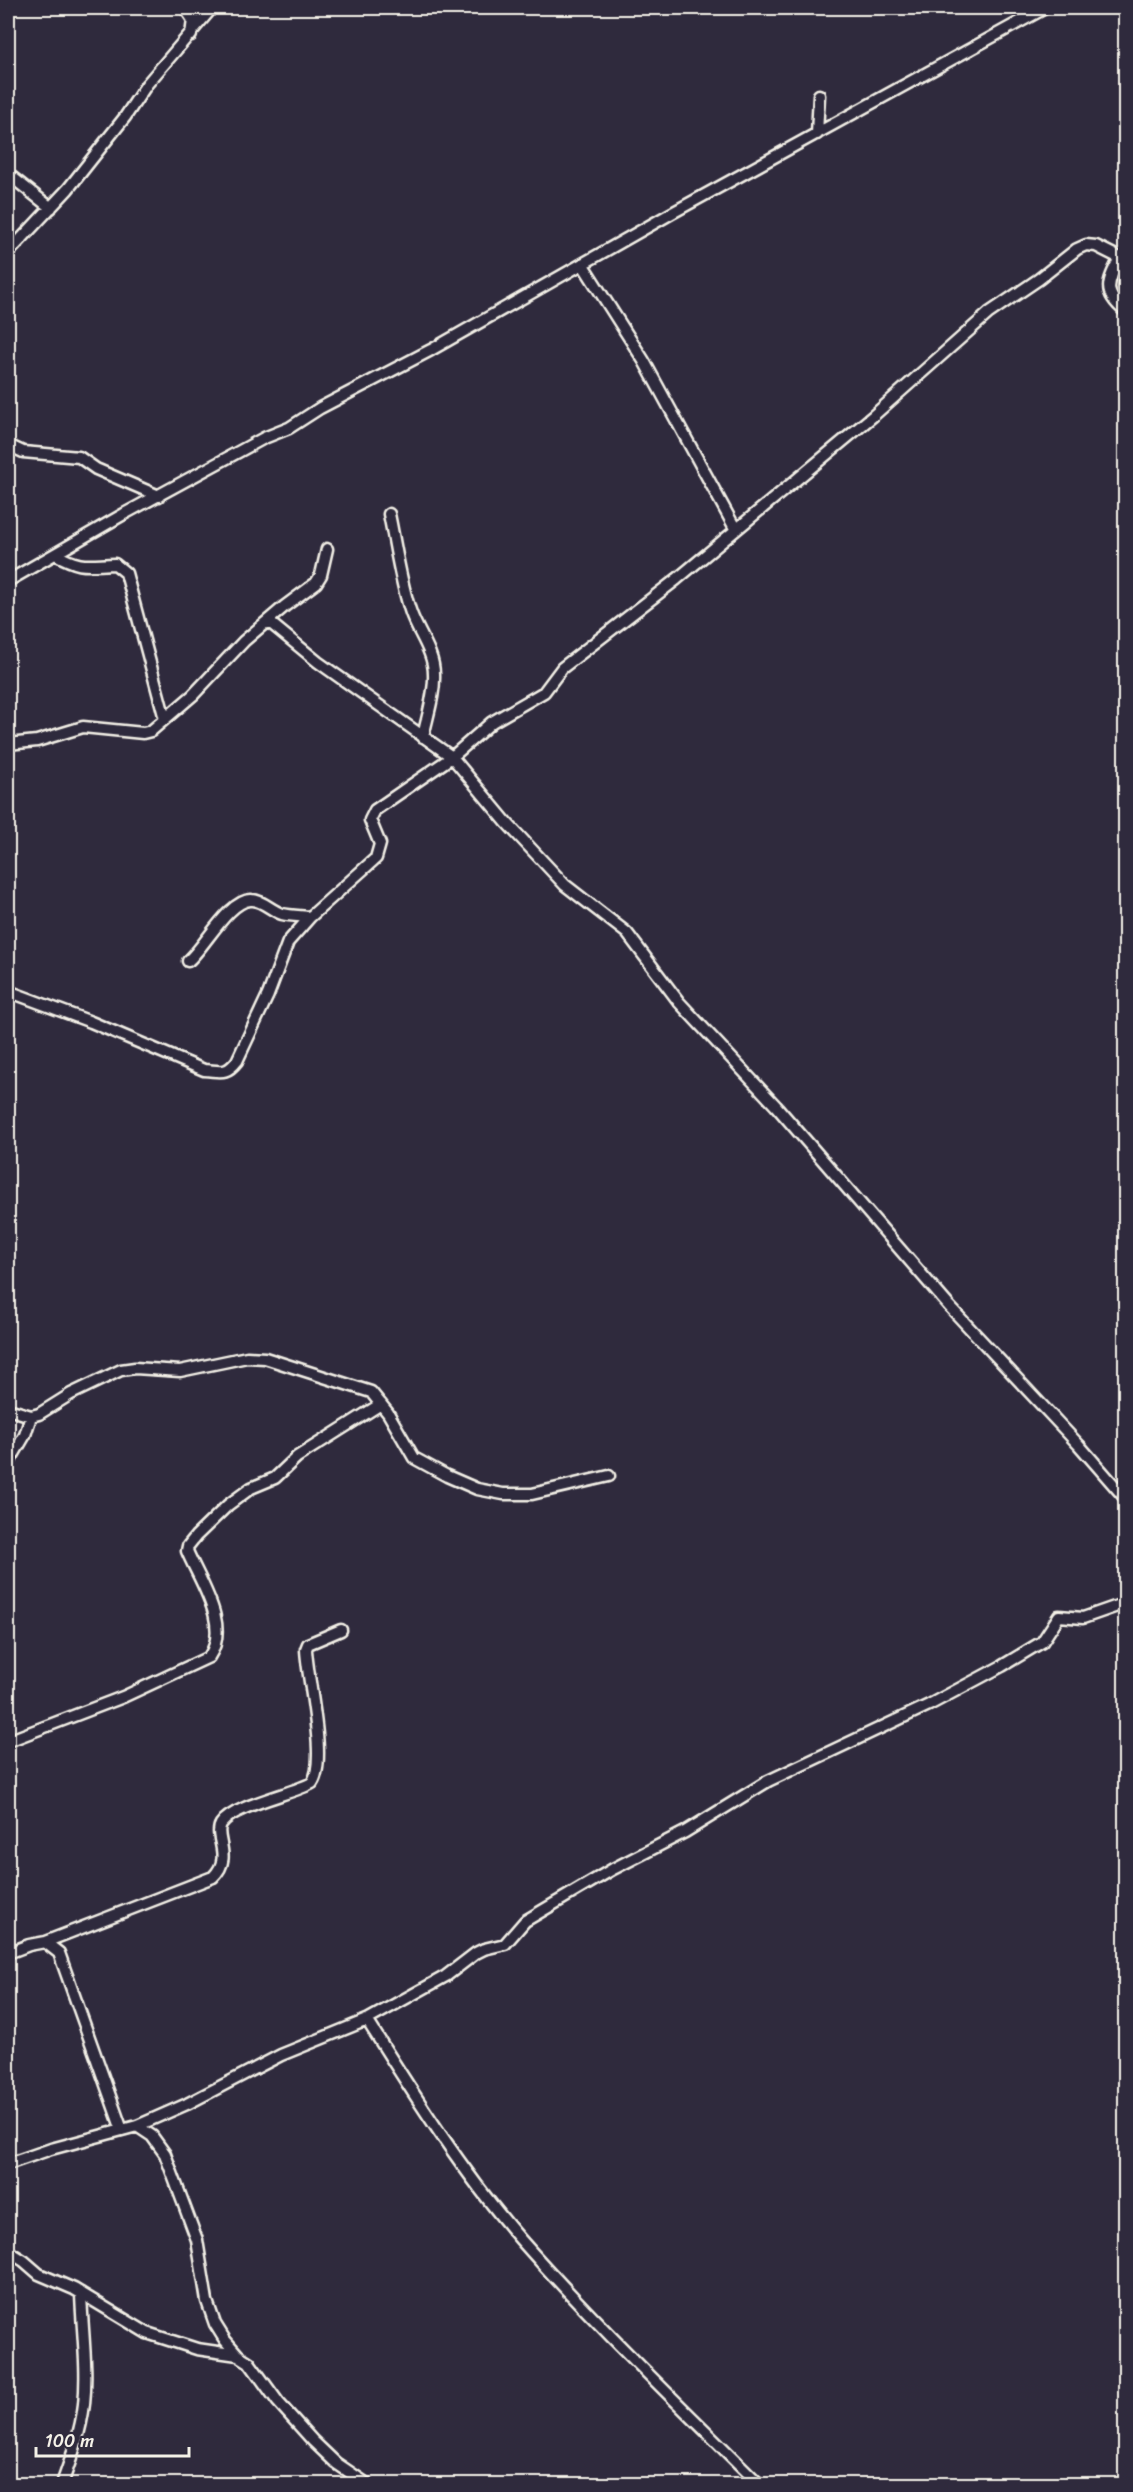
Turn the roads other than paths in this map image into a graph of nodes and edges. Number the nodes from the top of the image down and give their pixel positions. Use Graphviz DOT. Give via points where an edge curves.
graph roads {
  1 [pos="185,8"];
  2 [pos="212,8"];
  3 [pos="1046,8"];
  4 [pos="190,35"];
  5 [pos="819,95"];
  6 [pos="817,134"];
  7 [pos="8,174"];
  8 [pos="51,208"];
  9 [pos="8,253"];
  10 [pos="1123,257"];
  11 [pos="583,265"];
  12 [pos="1125,312"];
  13 [pos="8,445"];
  14 [pos="159,496"];
  15 [pos="389,514"];
  16 [pos="736,530"];
  17 [pos="327,549"];
  18 [pos="55,554"];
  19 [pos="8,581"];
  20 [pos="268,621"];
  21 [pos="165,719"];
  22 [pos="423,738"];
  23 [pos="8,744"];
  24 [pos="452,757"];
  25 [pos="310,917"];
  26 [pos="188,962"];
  27 [pos="8,990"];
  28 [pos="381,1404"];
  29 [pos="8,1409"];
  30 [pos="31,1416"];
  31 [pos="8,1464"];
  32 [pos="609,1476"];
  33 [pos="1125,1499"];
  34 [pos="1125,1603"];
  35 [pos="341,1630"];
  36 [pos="8,1741"];
  37 [pos="45,1942"];
  38 [pos="8,1953"];
  39 [pos="367,2020"];
  40 [pos="137,2126"];
  41 [pos="122,2130"];
  42 [pos="8,2164"];
  43 [pos="8,2251"];
  44 [pos="81,2294"];
  45 [pos="237,2355"];
  46 [pos="62,2484"];
  47 [pos="367,2484"];
  48 [pos="759,2484"];
  1 -- 4 [label="street" via="192,20"];
  2 -- 4 [label="street"];
  3 -- 6 [label="street"];
  4 -- 8 [label="street"];
  5 -- 6 [label="street"];
  6 -- 11 [label="street"];
  7 -- 8 [label="street"];
  8 -- 9 [label="street"];
  10 -- 12 [label="street" via="1108,290 1114,303"];
  10 -- 16 [label="street" via="1096,246 1077,249 989,314"];
  11 -- 14 [label="street"];
  11 -- 16 [label="street" via="644,361"];
  13 -- 14 [label="street" via="23,452 79,457 96,469"];
  14 -- 18 [label="street"];
  15 -- 22 [label="street" via="401,581 434,672"];
  16 -- 24 [label="street" via="562,668 544,692 492,722"];
  17 -- 20 [label="street" via="316,583"];
  18 -- 19 [label="street"];
  18 -- 21 [label="street" via="83,567 115,564 126,573"];
  20 -- 21 [label="street"];
  20 -- 22 [label="street"];
  21 -- 23 [label="street" via="143,733 83,727 37,741"];
  22 -- 24 [label="street"];
  24 -- 25 [label="street" via="375,810 370,820 380,844 376,858"];
  24 -- 33 [label="street" via="565,885 627,933 679,1002"];
  25 -- 26 [label="street" via="280,913 248,900 232,909"];
  25 -- 27 [label="street" via="291,937 237,1061 223,1072 204,1070"];
  28 -- 30 [label="street" via="371,1392 360,1387 256,1357 180,1371 121,1370"];
  28 -- 32 [label="street" via="414,1458 477,1488 504,1494 532,1494"];
  28 -- 36 [label="street" via="297,1458 275,1478 239,1497 188,1546 216,1618 218,1633 209,1657 123,1697"];
  29 -- 30 [label="street"];
  30 -- 31 [label="street"];
  34 -- 39 [label="street" via="1083,1618 1059,1616 1042,1642 1002,1666 768,1781 534,1916 505,1944 476,1953 446,1976"];
  35 -- 37 [label="street" via="308,1644 306,1649 318,1752 312,1784 238,1811 223,1821 220,1827 224,1851 221,1866 213,1877"];
  37 -- 38 [label="street"];
  37 -- 41 [label="street" via="62,1958"];
  39 -- 40 [label="street" via="281,2055"];
  39 -- 48 [label="street" via="420,2103 520,2239"];
  40 -- 41 [label="street"];
  40 -- 45 [label="street" via="152,2136 165,2154 197,2240 207,2301 215,2324"];
  41 -- 42 [label="street"];
  43 -- 44 [label="street" via="39,2274"];
  44 -- 45 [label="street" via="147,2332 197,2349"];
  44 -- 46 [label="street" via="84,2405"];
  45 -- 47 [label="street" via="249,2362 313,2441"];
}
